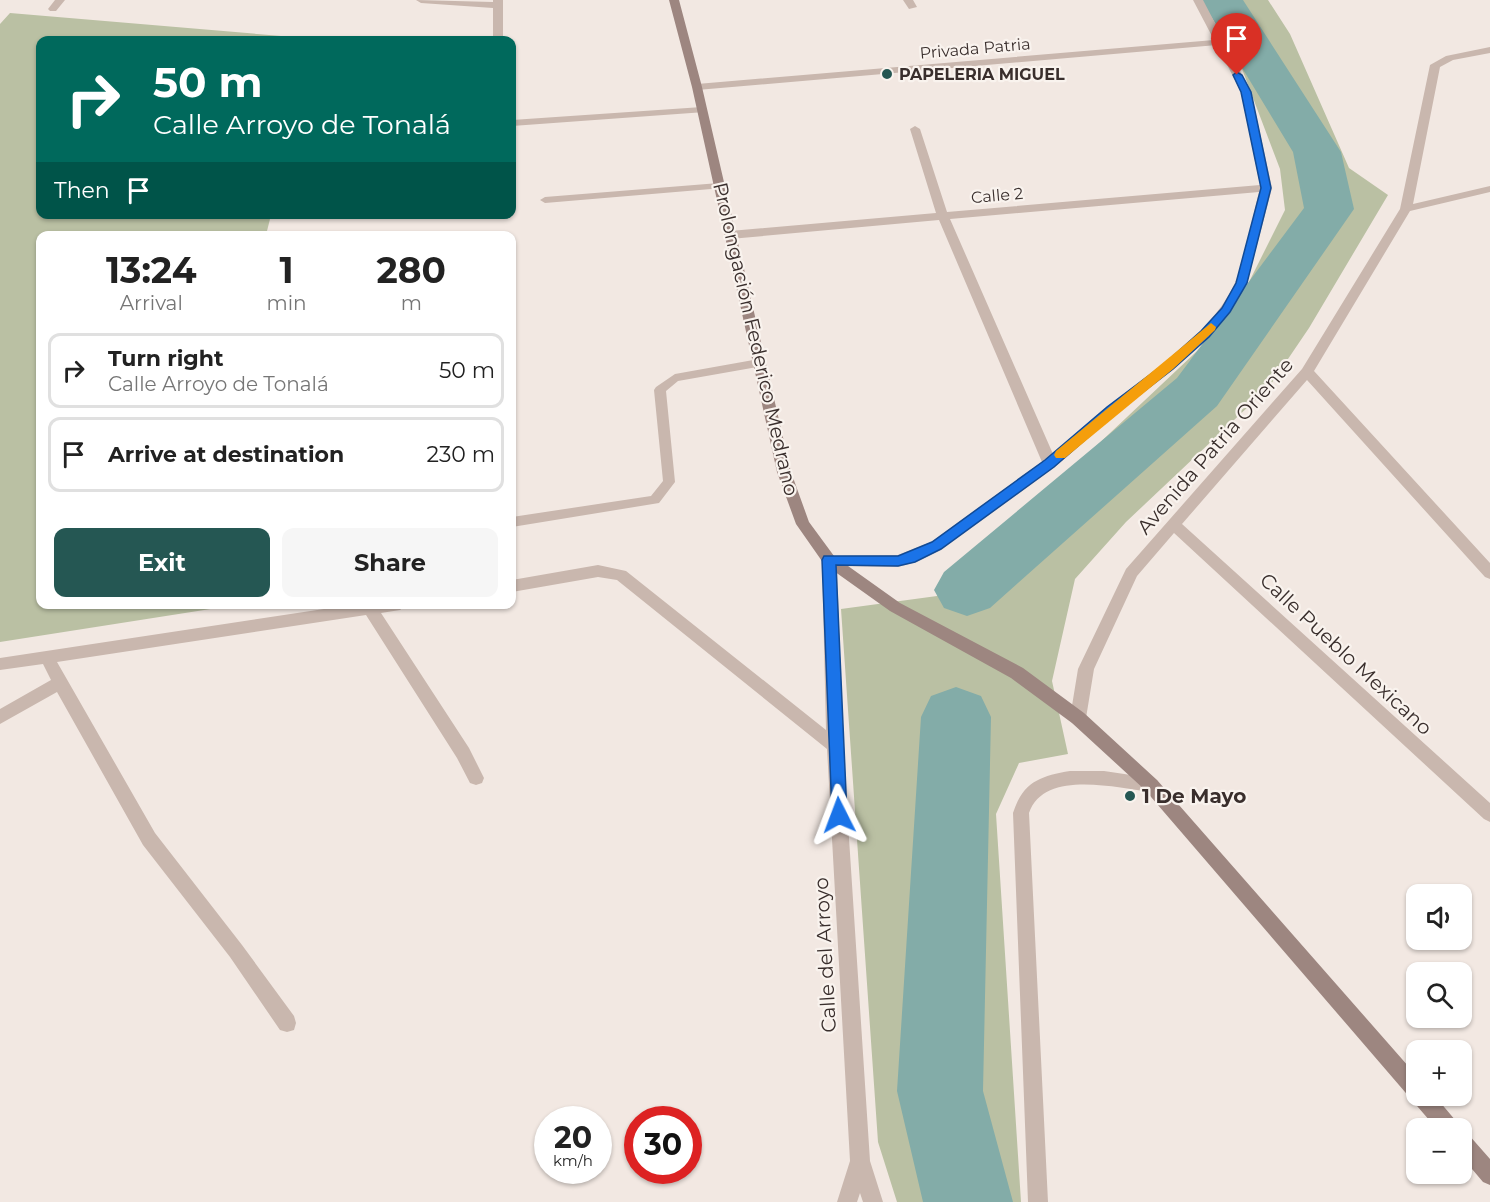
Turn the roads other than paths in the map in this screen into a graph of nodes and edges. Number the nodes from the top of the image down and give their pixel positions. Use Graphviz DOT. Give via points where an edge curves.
graph roads {
  1 [pos="421,0"];
  2 [pos="674,0"];
  3 [pos="1198,0"];
  4 [pos="498,2"];
  5 [pos="498,36"];
  6 [pos="1220,42"];
  7 [pos="1490,50"];
  8 [pos="697,87"];
  9 [pos="702,110"];
  10 [pos="516,123"];
  11 [pos="915,129"];
  12 [pos="719,186"];
  13 [pos="1266,188"];
  14 [pos="1490,189"];
  15 [pos="545,200"];
  16 [pos="1406,209"];
  17 [pos="943,217"];
  18 [pos="730,235"];
  19 [pos="759,363"];
  20 [pos="1307,372"];
  21 [pos="1050,464"];
  22 [pos="516,521"];
  23 [pos="1174,525"];
  24 [pos="829,560"];
  25 [pos="1490,573"];
  26 [pos="516,585"];
  27 [pos="370,609"];
  28 [pos="47,657"];
  29 [pos="0,664"];
  30 [pos="60,683"];
  31 [pos="0,717"];
  32 [pos="1078,718"];
  33 [pos="835,746"];
  34 [pos="476,778"];
  35 [pos="1150,784"];
  36 [pos="1490,814"];
  37 [pos="287,1023"];
  38 [pos="1406,1078"];
  39 [pos="1430,1106"];
  40 [pos="1441,1118"];
  41 [pos="1472,1154"];
  42 [pos="860,1161"];
  43 [pos="1490,1175"];
  44 [pos="847,1202"];
  45 [pos="873,1202"];
  46 [pos="1038,1202"];
  1 -- 4 [label="street"];
  2 -- 8 [label="street, Prolongación Federico Medrano"];
  3 -- 6 [label="street"];
  4 -- 5 [label="street"];
  6 -- 8 [label="street, Privada Patria"];
  6 -- 13 [label="street" via="1246,92"];
  7 -- 16 [label="street, Avenida Patria Oriente" via="1435,65"];
  8 -- 9 [label="street, Prolongación Federico Medrano"];
  9 -- 10 [label="lane"];
  9 -- 12 [label="street, Prolongación Federico Medrano"];
  11 -- 17 [label="street"];
  12 -- 15 [label="lane"];
  12 -- 18 [label="street, Prolongación Federico Medrano"];
  13 -- 17 [label="street, Calle 2"];
  13 -- 21 [label="street" via="1241,283 1226,310 1205,334"];
  14 -- 16 [label="street"];
  16 -- 20 [label="street, Avenida Patria Oriente"];
  17 -- 18 [label="street, Calle 2"];
  17 -- 21 [label="street"];
  18 -- 19 [label="street, Prolongación Federico Medrano"];
  19 -- 22 [label="lane" via="675,378 660,390 669,482 655,500"];
  19 -- 24 [label="street, Prolongación Federico Medrano" via="795,503 803,524"];
  20 -- 23 [label="street, Avenida Patria Oriente"];
  20 -- 25 [label="street"];
  21 -- 24 [label="street" via="924,552 898,561"];
  23 -- 32 [label="street, Avenida Patria Oriente" via="1131,573 1086,669"];
  23 -- 36 [label="street, Calle Pueblo Mexicano"];
  24 -- 32 [label="street, Prolongación Federico Medrano" via="895,607 1017,673"];
  24 -- 33 [label="street, Calle del Arroyo"];
  26 -- 33 [label="street" via="598,571 621,575"];
  27 -- 28 [label="street"];
  27 -- 34 [label="street"];
  28 -- 29 [label="street"];
  28 -- 30 [label="street"];
  30 -- 31 [label="street"];
  30 -- 37 [label="street" via="149,839"];
  32 -- 35 [label="street, Prolongación Federico Medrano"];
  33 -- 42 [label="street, Calle del Arroyo"];
  35 -- 38 [label="street, Prolongación Federico Medrano"];
  35 -- 46 [label="street" via="1073,778 1054,781 1027,797 1021,813"];
  39 -- 40 [label="street"];
  41 -- 43 [label="street"];
  42 -- 44 [label="street"];
  42 -- 45 [label="street, Calle del Arroyo"];
}
